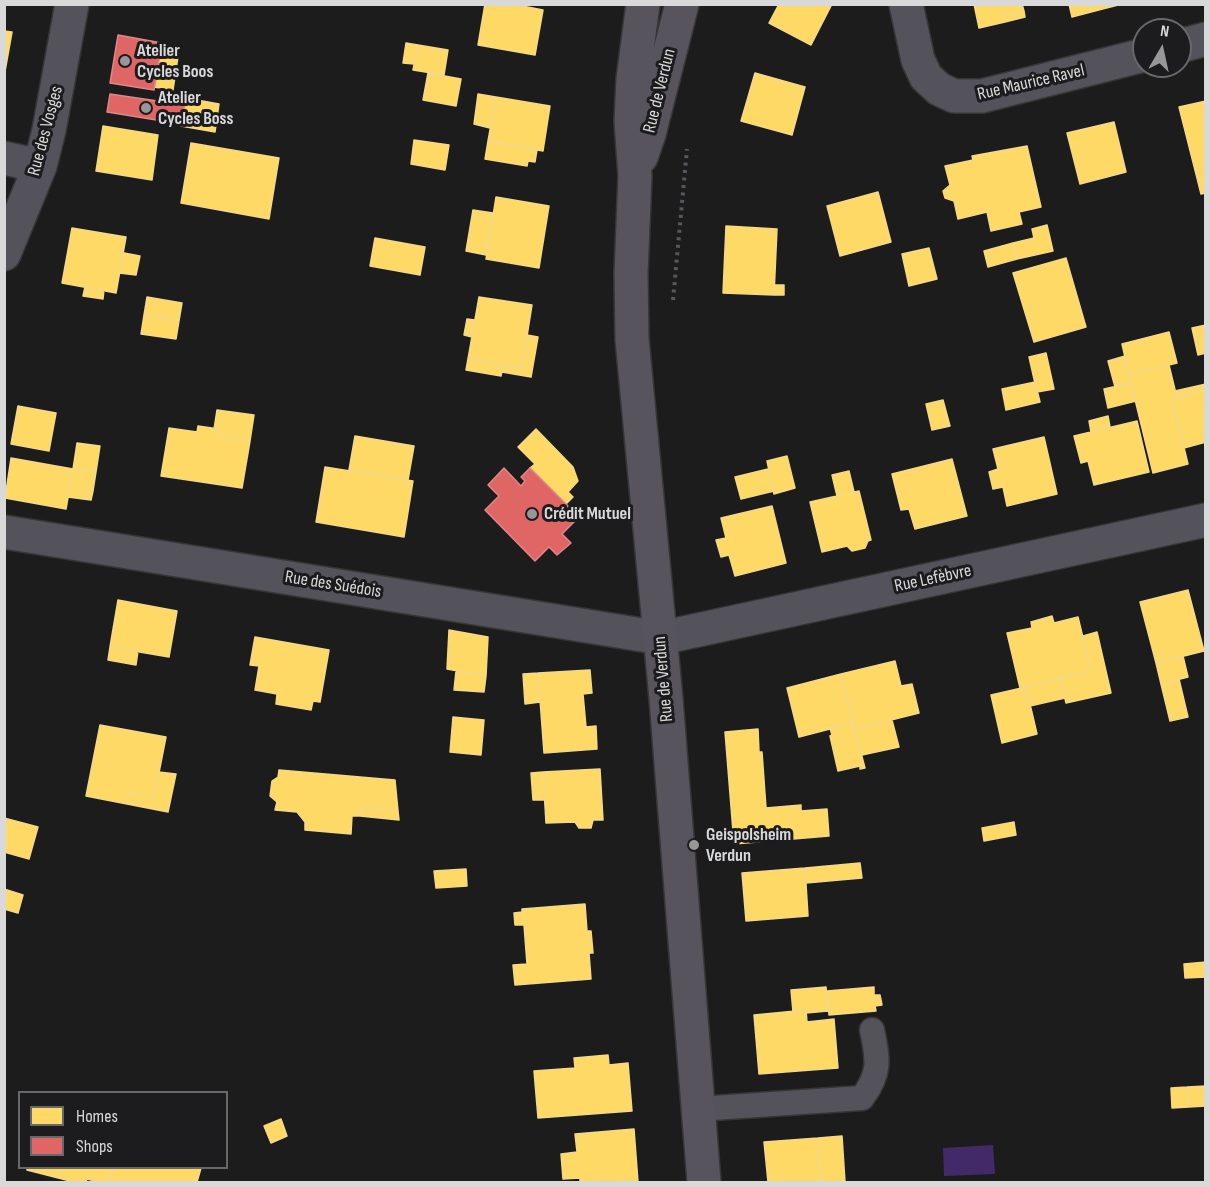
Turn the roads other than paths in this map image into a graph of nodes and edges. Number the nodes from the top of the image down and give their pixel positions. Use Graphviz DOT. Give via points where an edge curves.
graph roads {
  1 [pos="72,4"];
  2 [pos="643,4"];
  3 [pos="681,4"];
  4 [pos="906,4"];
  5 [pos="1132,58"];
  6 [pos="4,158"];
  7 [pos="40,166"];
  8 [pos="635,176"];
  9 [pos="4,254"];
  10 [pos="1206,520"];
  11 [pos="4,532"];
  12 [pos="661,638"];
  13 [pos="872,1030"];
  14 [pos="698,1109"];
  15 [pos="704,1182"];
  1 -- 7 [label="street, Rue des Vosges"];
  2 -- 8 [label="main road, Rue de Verdun" via="633,79"];
  3 -- 8 [label="main road, Rue de Verdun" via="650,134"];
  4 -- 5 [label="street, Rue Maurice Ravel" via="918,60 926,77 954,96 982,96"];
  6 -- 7 [label="street"];
  7 -- 9 [label="street, Rue des Vosges"];
  8 -- 12 [label="main road, Rue de Verdun" via="632,339"];
  10 -- 12 [label="street, Rue Lefèbvre"];
  11 -- 12 [label="street, Rue des Suédois"];
  12 -- 14 [label="main road, Rue de Verdun"];
  13 -- 14 [label="lane" via="878,1062 872,1084 862,1098"];
  14 -- 15 [label="main road, Rue de Verdun"];
}
